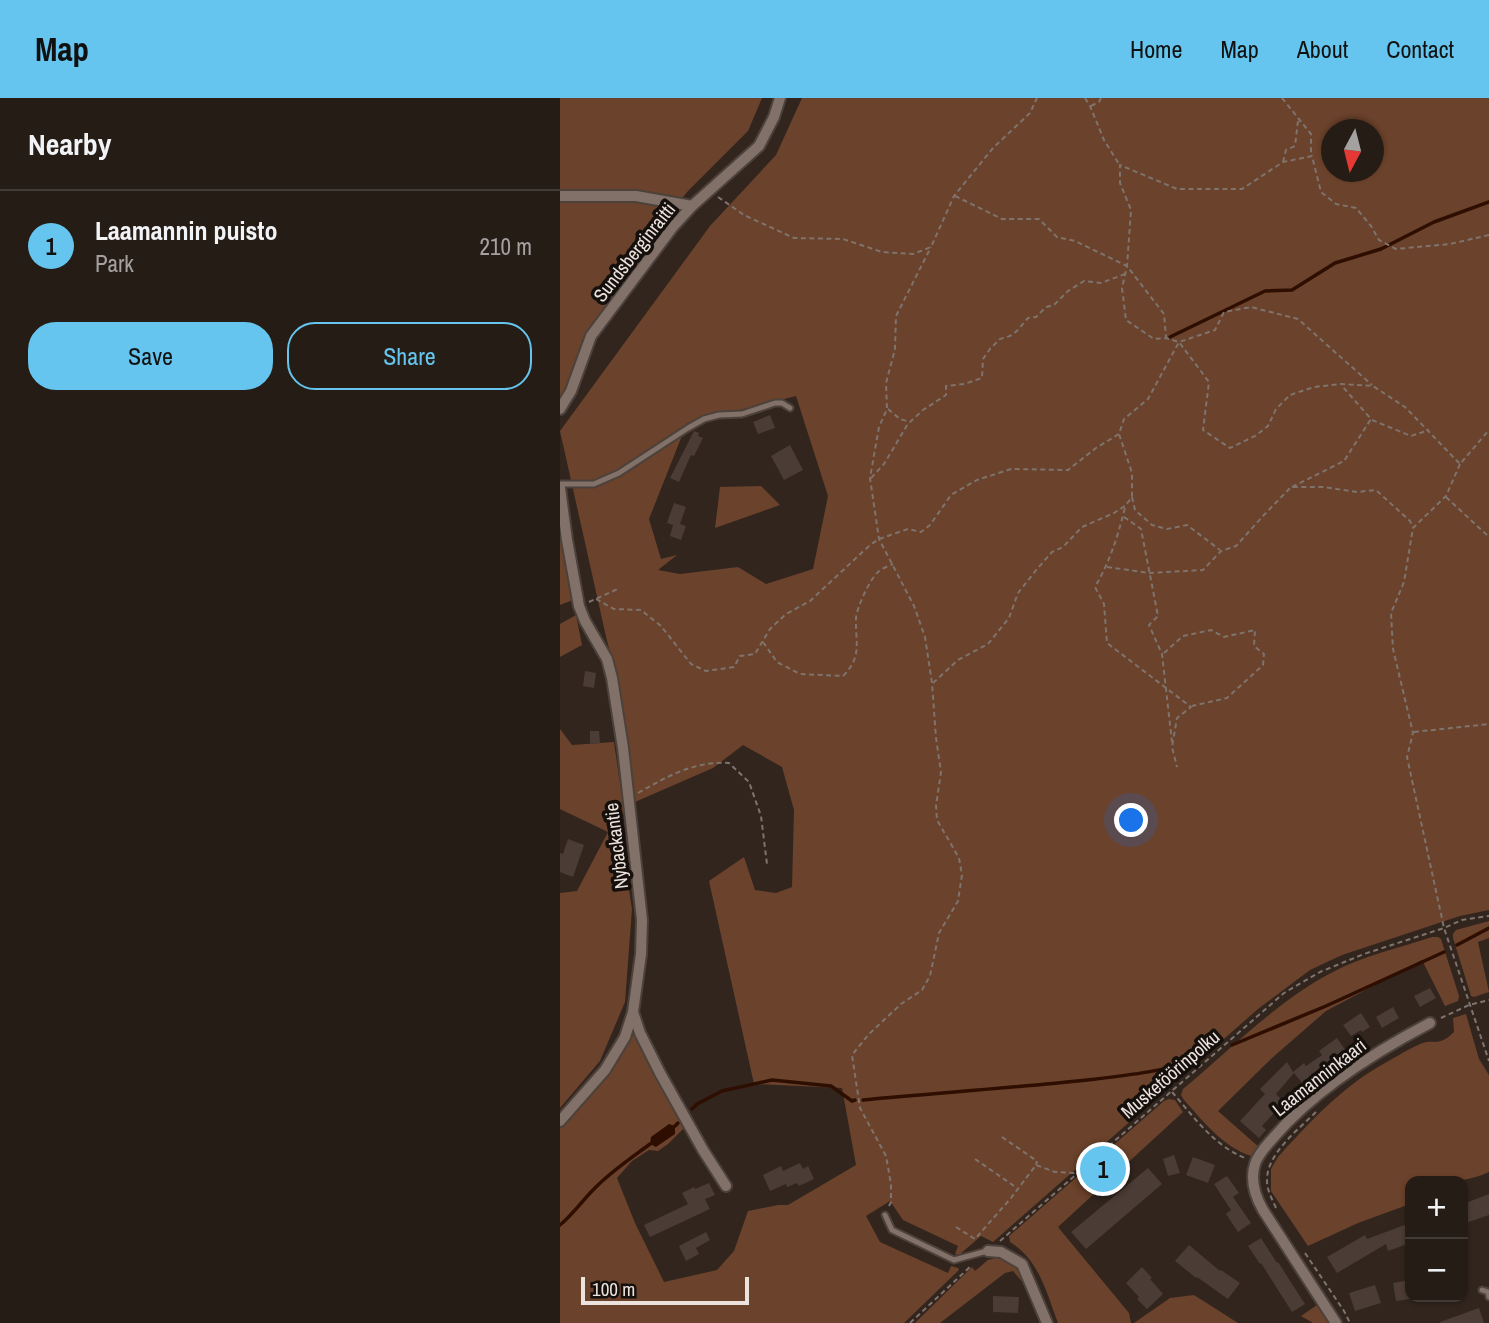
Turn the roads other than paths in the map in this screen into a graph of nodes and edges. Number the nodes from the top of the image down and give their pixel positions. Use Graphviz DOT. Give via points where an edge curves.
graph roads {
  1 [pos="780,98"];
  2 [pos="560,196"];
  3 [pos="692,206"];
  4 [pos="790,408"];
  5 [pos="560,409"];
  6 [pos="560,486"];
  7 [pos="632,1012"];
  8 [pos="1430,1023"];
  9 [pos="560,1121"];
  10 [pos="726,1186"];
  11 [pos="885,1215"];
  12 [pos="988,1251"];
  13 [pos="1482,1290"];
  14 [pos="1489,1297"];
  15 [pos="1047,1323"];
  16 [pos="1336,1323"];
  1 -- 3 [label="street, Sundsberginraitti" via="760,146"];
  2 -- 3 [label="street" via="635,196"];
  3 -- 5 [label="street, Sundsberginraitti" via="591,336"];
  4 -- 6 [label="lane" via="775,403 704,419 619,473 594,484"];
  6 -- 7 [label="street, Nybackantie" via="579,606 610,668 623,748 642,920"];
  7 -- 9 [label="street, Nybackantie" via="625,1037 605,1070"];
  7 -- 10 [label="street" via="660,1073"];
  8 -- 16 [label="street, Laamanninkaari" via="1390,1044 1292,1115 1255,1162 1255,1196"];
  11 -- 12 [label="lane" via="892,1230 954,1260"];
  12 -- 15 [label="street" via="1022,1264"];
  13 -- 14 [label="lane"];
}
